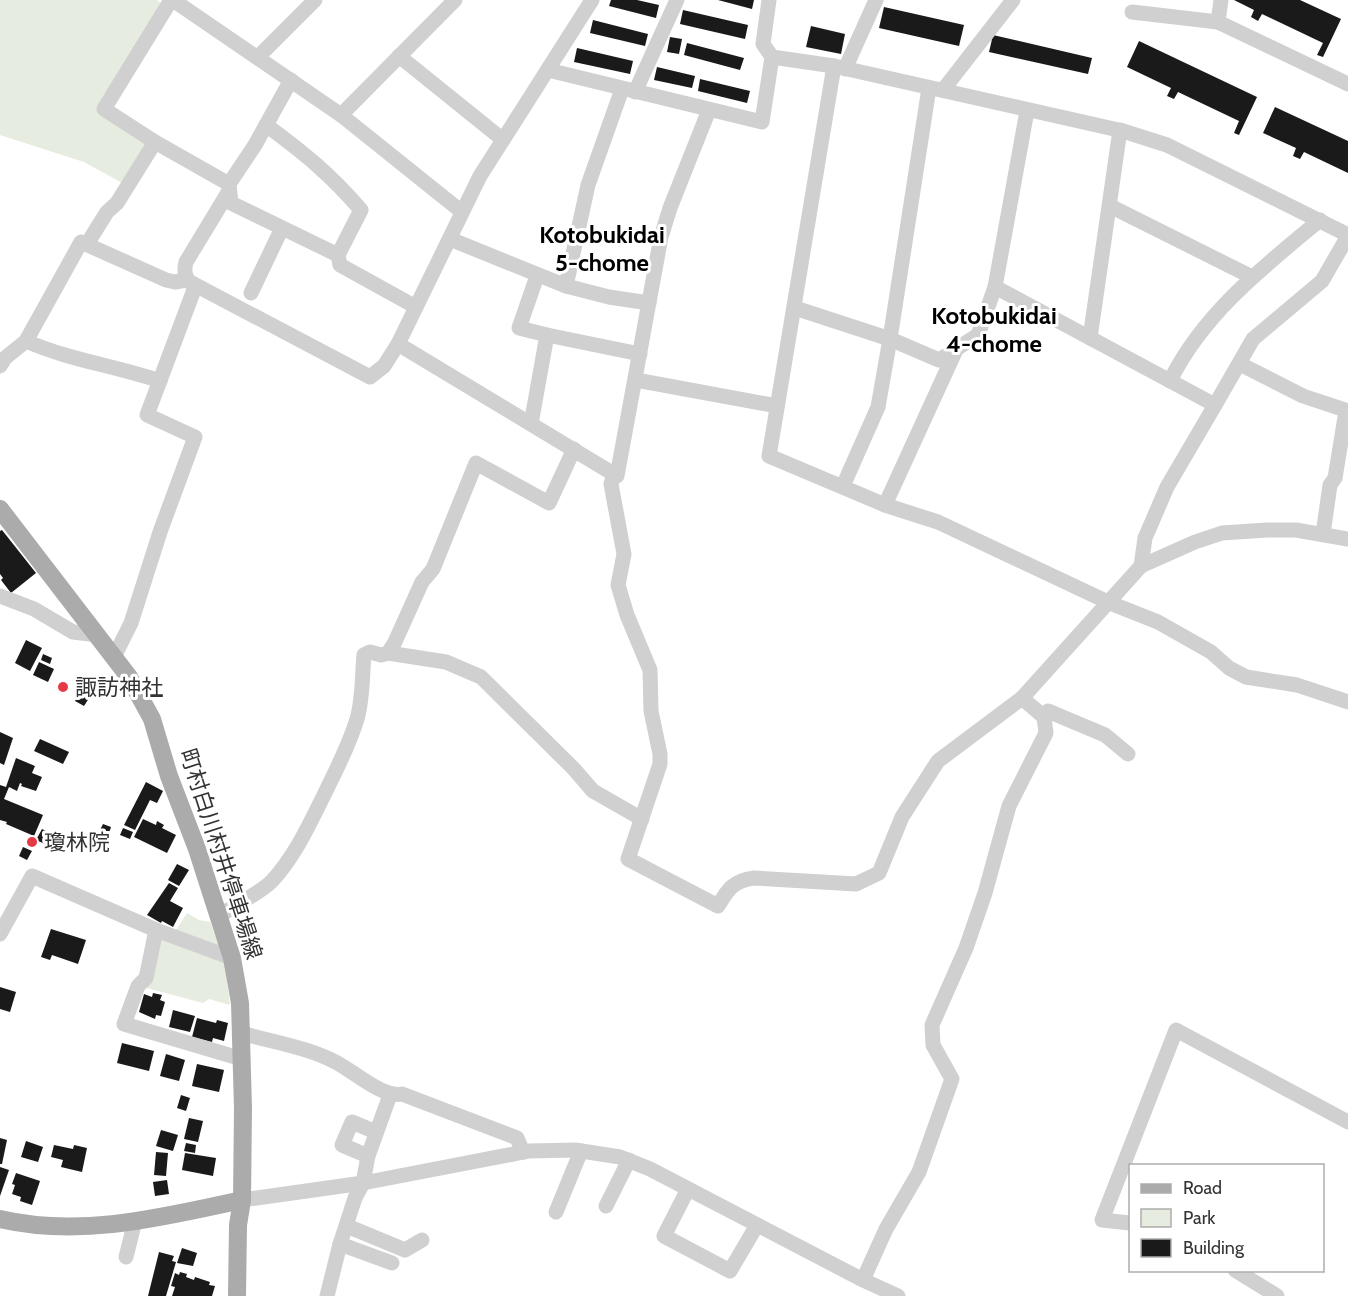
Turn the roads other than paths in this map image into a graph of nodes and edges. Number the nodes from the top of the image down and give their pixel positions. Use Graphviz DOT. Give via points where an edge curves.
graph roads {
  1 [pos="315,0"];
  2 [pos="455,0"];
  3 [pos="592,0"];
  4 [pos="677,0"];
  5 [pos="769,0"];
  6 [pos="876,0"];
  7 [pos="1013,0"];
  8 [pos="1221,0"];
  9 [pos="176,1"];
  10 [pos="1132,12"];
  11 [pos="1218,22"];
  12 [pos="399,56"];
  13 [pos="258,57"];
  14 [pos="772,57"];
  15 [pos="839,68"];
  16 [pos="548,70"];
  17 [pos="291,80"];
  18 [pos="1348,84"];
  19 [pos="936,89"];
  20 [pos="629,91"];
  21 [pos="709,110"];
  22 [pos="1027,111"];
  23 [pos="341,115"];
  24 [pos="266,125"];
  25 [pos="1120,130"];
  26 [pos="502,139"];
  27 [pos="155,141"];
  28 [pos="229,188"];
  29 [pos="1110,206"];
  30 [pos="462,212"];
  31 [pos="1320,220"];
  32 [pos="282,228"];
  33 [pos="1348,235"];
  34 [pos="450,239"];
  35 [pos="87,244"];
  36 [pos="338,255"];
  37 [pos="537,276"];
  38 [pos="1252,277"];
  39 [pos="186,280"];
  40 [pos="566,286"];
  41 [pos="995,287"];
  42 [pos="252,293"];
  43 [pos="649,303"];
  44 [pos="416,307"];
  45 [pos="795,309"];
  46 [pos="547,335"];
  47 [pos="1090,338"];
  48 [pos="890,339"];
  49 [pos="26,341"];
  50 [pos="398,344"];
  51 [pos="956,350"];
  52 [pos="640,354"];
  53 [pos="1240,363"];
  54 [pos="0,366"];
  55 [pos="636,380"];
  56 [pos="160,381"];
  57 [pos="1170,381"];
  58 [pos="1215,405"];
  59 [pos="777,406"];
  60 [pos="1347,411"];
  61 [pos="531,424"];
  62 [pos="574,449"];
  63 [pos="614,474"];
  64 [pos="843,486"];
  65 [pos="885,505"];
  66 [pos="0,509"];
  67 [pos="1323,534"];
  68 [pos="1348,539"];
  69 [pos="1141,566"];
  70 [pos="0,596"];
  71 [pos="1110,603"];
  72 [pos="98,635"];
  73 [pos="388,653"];
  74 [pos="114,657"];
  75 [pos="1022,698"];
  76 [pos="1348,702"];
  77 [pos="1044,717"];
  78 [pos="1128,754"];
  79 [pos="642,819"];
  80 [pos="219,917"];
  81 [pos="156,930"];
  82 [pos="0,934"];
  83 [pos="232,958"];
  84 [pos="241,1033"];
  85 [pos="242,1059"];
  86 [pos="390,1095"];
  87 [pos="1348,1122"];
  88 [pos="376,1132"];
  89 [pos="580,1151"];
  90 [pos="523,1152"];
  91 [pos="369,1156"];
  92 [pos="629,1160"];
  93 [pos="363,1184"];
  94 [pos="688,1189"];
  95 [pos="242,1200"];
  96 [pos="606,1206"];
  97 [pos="556,1212"];
  98 [pos="0,1219"];
  99 [pos="135,1221"];
  100 [pos="1129,1223"];
  101 [pos="757,1225"];
  102 [pos="347,1226"];
  103 [pos="422,1240"];
  104 [pos="340,1244"];
  105 [pos="126,1257"];
  106 [pos="392,1263"];
  107 [pos="1238,1272"];
  108 [pos="863,1280"];
  109 [pos="888,1294"];
  110 [pos="237,1296"];
  111 [pos="327,1296"];
  112 [pos="1277,1296"];
  1 -- 13 [label="street"];
  2 -- 12 [label="street"];
  3 -- 16 [label="street"];
  4 -- 20 [label="street"];
  5 -- 14 [label="street" via="763,44"];
  6 -- 15 [label="street"];
  7 -- 19 [label="street"];
  8 -- 11 [label="street"];
  9 -- 13 [label="street"];
  9 -- 27 [label="street" via="104,109"];
  10 -- 11 [label="street"];
  11 -- 18 [label="street"];
  12 -- 23 [label="street"];
  12 -- 26 [label="street"];
  13 -- 17 [label="street"];
  14 -- 15 [label="street"];
  14 -- 21 [label="street" via="762,122"];
  15 -- 19 [label="street"];
  15 -- 45 [label="street"];
  16 -- 20 [label="street"];
  16 -- 26 [label="street"];
  17 -- 23 [label="street"];
  17 -- 24 [label="street"];
  19 -- 22 [label="street"];
  19 -- 48 [label="street"];
  20 -- 21 [label="street"];
  20 -- 40 [label="street" via="588,185"];
  21 -- 43 [label="street" via="670,208"];
  22 -- 25 [label="street"];
  22 -- 41 [label="street"];
  23 -- 30 [label="street"];
  24 -- 28 [label="street"];
  24 -- 36 [label="street" via="327,172 361,210"];
  25 -- 29 [label="street"];
  25 -- 31 [label="street" via="1167,145"];
  26 -- 30 [label="street"];
  27 -- 28 [label="street"];
  27 -- 35 [label="street"];
  28 -- 32 [label="street" via="231,203"];
  28 -- 39 [label="street" via="186,262"];
  29 -- 38 [label="street"];
  29 -- 47 [label="street"];
  30 -- 34 [label="street"];
  31 -- 33 [label="street"];
  31 -- 38 [label="street"];
  32 -- 36 [label="street"];
  32 -- 42 [label="street"];
  33 -- 53 [label="street" via="1322,281 1253,339"];
  34 -- 37 [label="street"];
  34 -- 44 [label="street"];
  35 -- 39 [label="street" via="166,280"];
  35 -- 49 [label="street" via="81,242"];
  36 -- 44 [label="street" via="340,265"];
  37 -- 40 [label="street"];
  37 -- 46 [label="street" via="519,327"];
  38 -- 57 [label="street" via="1198,333"];
  39 -- 50 [label="street" via="370,377 384,366"];
  39 -- 56 [label="street" via="195,287"];
  40 -- 43 [label="street"];
  41 -- 47 [label="street"];
  41 -- 51 [label="street" via="978,335"];
  43 -- 52 [label="street"];
  44 -- 50 [label="street"];
  45 -- 48 [label="street"];
  45 -- 59 [label="street"];
  46 -- 52 [label="street"];
  46 -- 61 [label="street"];
  47 -- 57 [label="street"];
  48 -- 51 [label="street" via="939,360"];
  48 -- 64 [label="street" via="878,407"];
  49 -- 54 [label="street"];
  49 -- 56 [label="street" via="63,356"];
  50 -- 61 [label="street"];
  51 -- 65 [label="street"];
  52 -- 55 [label="street"];
  53 -- 58 [label="street"];
  53 -- 60 [label="street" via="1303,396"];
  55 -- 59 [label="street"];
  55 -- 63 [label="street" via="617,476"];
  56 -- 74 [label="street" via="147,415 195,437 131,624"];
  57 -- 58 [label="street"];
  58 -- 69 [label="street" via="1167,487 1145,538"];
  59 -- 64 [label="street" via="769,456"];
  60 -- 67 [label="street"];
  61 -- 62 [label="street"];
  62 -- 63 [label="street"];
  62 -- 73 [label="street" via="549,503 476,464 433,569 422,582"];
  63 -- 79 [label="street" via="611,484 624,554 618,585 650,670 651,711 660,754"];
  64 -- 65 [label="street"];
  65 -- 71 [label="street" via="938,522"];
  66 -- 72 [label="main road, 町村白川村井停車場線"];
  67 -- 68 [label="street"];
  67 -- 69 [label="street" via="1296,530 1222,533"];
  69 -- 71 [label="street"];
  70 -- 72 [label="street" via="34,609 73,632"];
  71 -- 75 [label="street"];
  71 -- 76 [label="street" via="1158,622 1246,677 1297,685"];
  72 -- 74 [label="main road, 町村白川村井停車場線"];
  73 -- 79 [label="street" via="446,662 481,677 593,791"];
  73 -- 80 [label="street" via="364,655 358,717 346,751 288,861 253,896"];
  74 -- 80 [label="main road, 町村白川村井停車場線" via="152,719"];
  75 -- 77 [label="street"];
  75 -- 79 [label="street" via="938,761 902,817 879,873 856,884 740,880 718,906 628,859"];
  77 -- 78 [label="street" via="1048,711 1105,735"];
  77 -- 108 [label="street" via="1046,733 1009,806 966,948 932,1025 933,1045 952,1079 919,1172 886,1229"];
  80 -- 83 [label="main road, 町村白川村井停車場線"];
  81 -- 82 [label="street" via="32,876"];
  81 -- 83 [label="street"];
  81 -- 85 [label="street" via="146,978 138,986 124,1024"];
  83 -- 84 [label="main road, 町村白川村井停車場線"];
  84 -- 85 [label="main road, 町村白川村井停車場線"];
  84 -- 86 [label="street" via="311,1052"];
  85 -- 95 [label="main road, 町村白川村井停車場線"];
  86 -- 88 [label="street"];
  86 -- 90 [label="street" via="402,1094 517,1138"];
  87 -- 100 [label="street" via="1176,1030 1102,1220"];
  88 -- 91 [label="street"];
  88 -- 91 [label="street" via="352,1122 342,1145"];
  89 -- 90 [label="street"];
  89 -- 92 [label="street"];
  89 -- 97 [label="street"];
  90 -- 93 [label="street"];
  91 -- 93 [label="street"];
  92 -- 94 [label="street"];
  92 -- 96 [label="street"];
  93 -- 95 [label="street"];
  93 -- 102 [label="street"];
  94 -- 101 [label="street"];
  94 -- 101 [label="street" via="664,1236 730,1271"];
  95 -- 99 [label="main road"];
  95 -- 110 [label="main road, 町村白川村井停車場線"];
  98 -- 99 [label="main road" via="69,1228"];
  99 -- 105 [label="street"];
  101 -- 108 [label="street"];
  102 -- 103 [label="street" via="405,1250"];
  102 -- 104 [label="street"];
  104 -- 106 [label="street"];
  104 -- 111 [label="street"];
  107 -- 112 [label="street"];
  108 -- 109 [label="street"];
}
